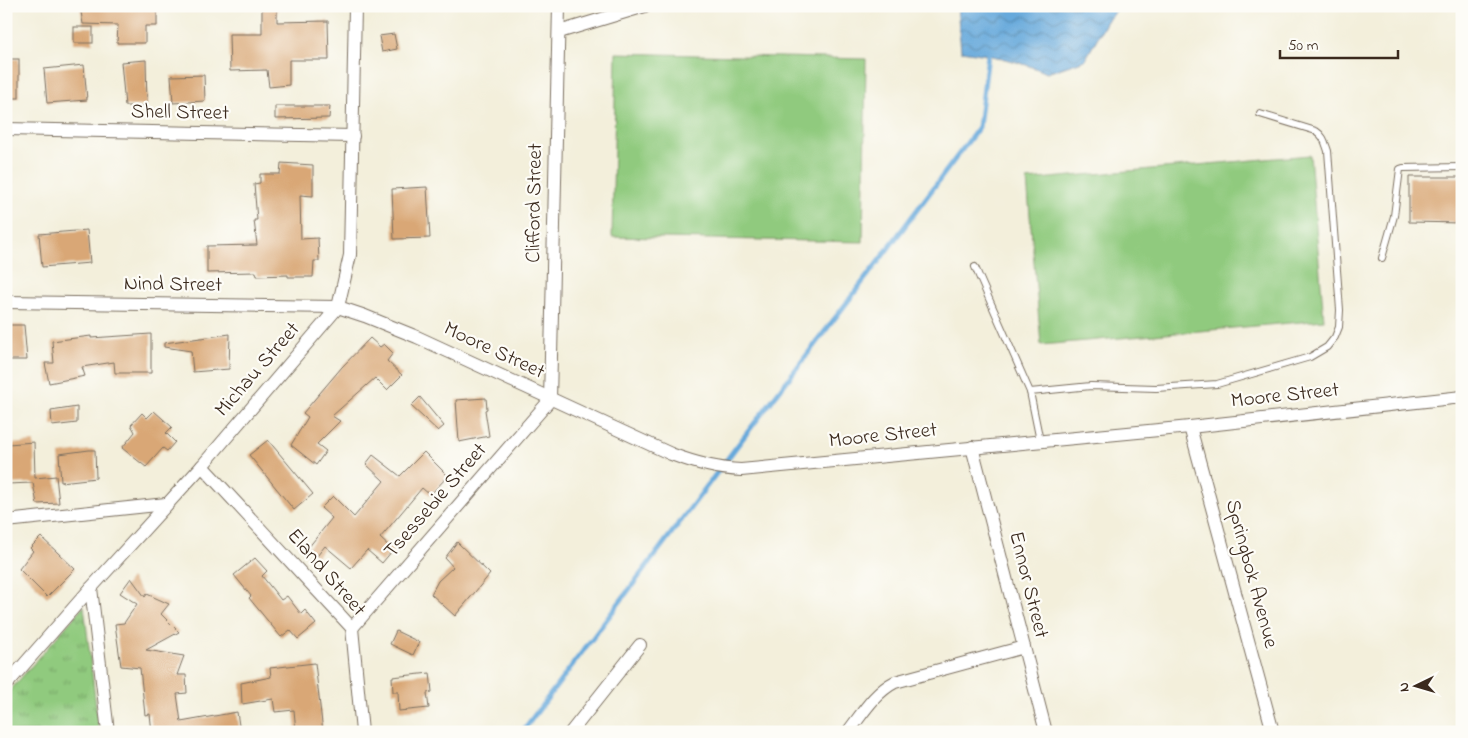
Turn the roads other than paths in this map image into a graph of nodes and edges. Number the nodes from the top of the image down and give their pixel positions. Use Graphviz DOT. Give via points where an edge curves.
graph roads {
  1 [pos="355,6"];
  2 [pos="559,6"];
  3 [pos="645,6"];
  4 [pos="559,32"];
  5 [pos="1260,114"];
  6 [pos="6,129"];
  7 [pos="353,136"];
  8 [pos="1462,167"];
  9 [pos="1382,258"];
  10 [pos="974,267"];
  11 [pos="6,302"];
  12 [pos="338,307"];
  13 [pos="1030,392"];
  14 [pos="1462,397"];
  15 [pos="550,400"];
  16 [pos="1190,427"];
  17 [pos="1040,441"];
  18 [pos="972,447"];
  19 [pos="202,466"];
  20 [pos="166,504"];
  21 [pos="6,521"];
  22 [pos="91,588"];
  23 [pos="352,628"];
  24 [pos="640,645"];
  25 [pos="1024,647"];
  26 [pos="6,685"];
  27 [pos="108,732"];
  28 [pos="362,732"];
  29 [pos="571,732"];
  30 [pos="848,732"];
  31 [pos="1046,732"];
  32 [pos="1273,732"];
  1 -- 7 [label="street, Michau Street"];
  2 -- 4 [label="street, Clifford Street"];
  3 -- 4 [label="street"];
  4 -- 15 [label="street, Clifford Street"];
  5 -- 13 [label="lane" via="1316,131 1325,140 1340,310 1339,327 1327,347 1310,357 1217,384 1156,388 1091,386"];
  6 -- 7 [label="street, Shell Street"];
  7 -- 12 [label="street, Michau Street" via="350,255"];
  8 -- 9 [label="lane" via="1400,169 1394,216"];
  10 -- 13 [label="lane"];
  11 -- 12 [label="street, Nind Street"];
  12 -- 15 [label="street, Moore Street" via="417,337"];
  12 -- 19 [label="street, Michau Street"];
  13 -- 17 [label="lane"];
  14 -- 16 [label="street, Moore Street"];
  15 -- 18 [label="street, Moore Street" via="671,454 721,469 741,470"];
  15 -- 23 [label="street, Tsessebie Street"];
  16 -- 17 [label="street, Moore Street"];
  16 -- 32 [label="street, Springbok Avenue"];
  17 -- 18 [label="street, Moore Street"];
  18 -- 25 [label="street, Ennor Street"];
  19 -- 20 [label="street, Michau Street"];
  19 -- 23 [label="street, Eland Street"];
  20 -- 21 [label="street"];
  20 -- 22 [label="street, Michau Street"];
  22 -- 26 [label="street, Michau Street"];
  22 -- 27 [label="street"];
  23 -- 28 [label="street, Eland Street"];
  24 -- 29 [label="street"];
  25 -- 30 [label="street" via="895,682 876,696"];
  25 -- 31 [label="street, Ennor Street"];
}
